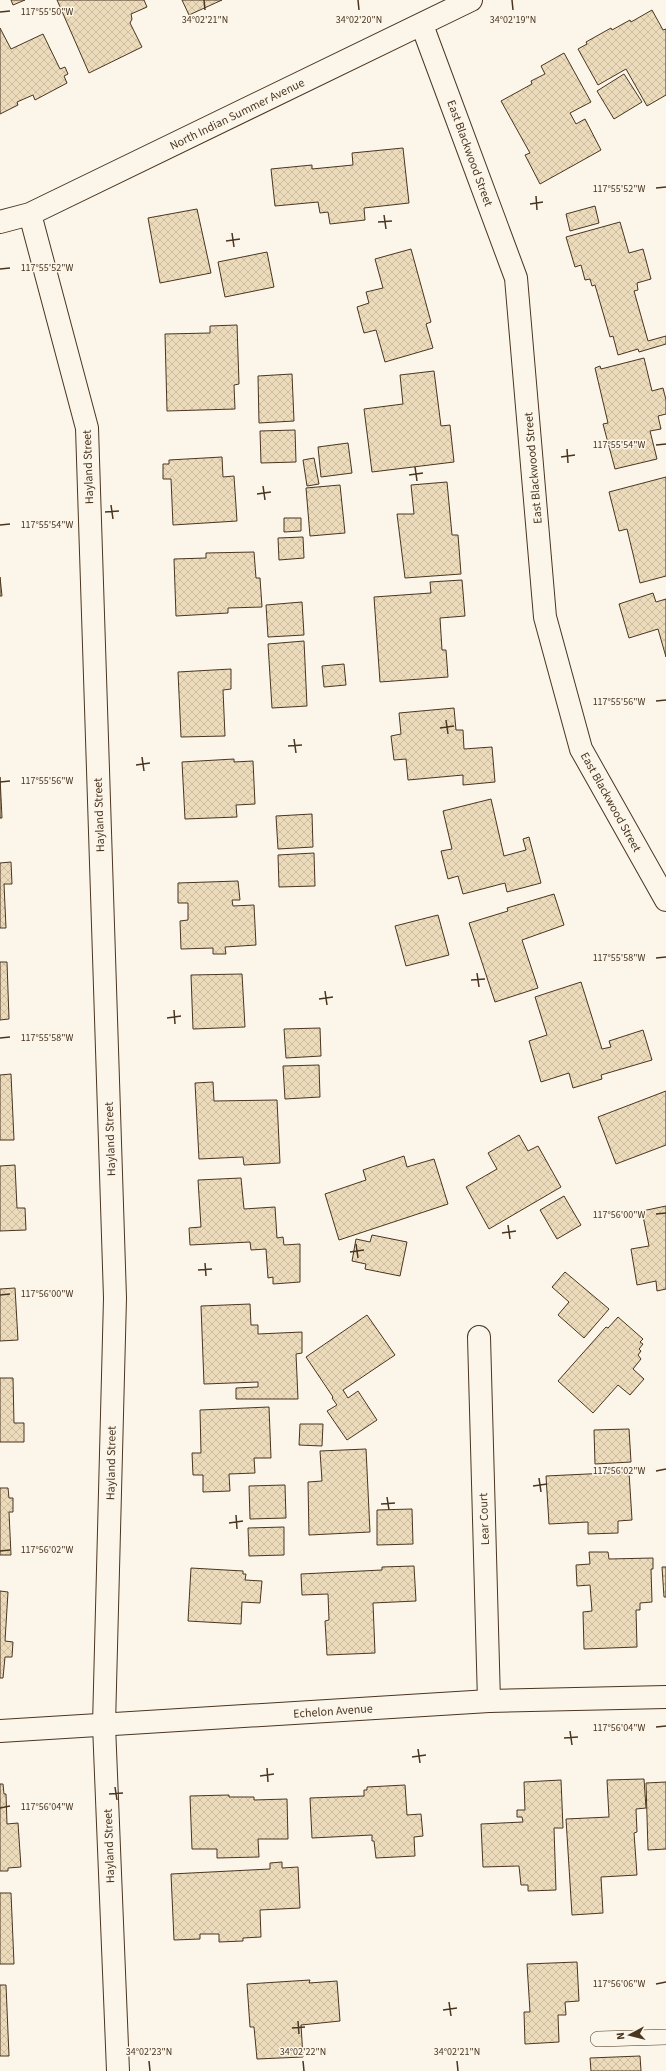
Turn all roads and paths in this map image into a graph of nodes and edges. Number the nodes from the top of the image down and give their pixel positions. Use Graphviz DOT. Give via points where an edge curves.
graph roads {
  1 [pos="471,0"];
  2 [pos="422,25"];
  3 [pos="30,214"];
  4 [pos="0,222"];
  5 [pos="666,900"];
  6 [pos="479,1337"];
  7 [pos="666,1697"];
  8 [pos="489,1701"];
  9 [pos="104,1725"];
  10 [pos="0,1731"];
  11 [pos="666,2037"];
  12 [pos="598,2039"];
  13 [pos="118,2071"];
  1 -- 2 [label="street, North Indian Summer Avenue"];
  2 -- 3 [label="street, North Indian Summer Avenue"];
  2 -- 5 [label="street, East Blackwood Street" via="516,278 545,617 582,749"];
  3 -- 4 [label="street, North Indian Summer Avenue"];
  3 -- 9 [label="street, Hayland Street" via="87,428 115,1298"];
  6 -- 8 [label="street, Lear Court"];
  7 -- 8 [label="street, Echelon Avenue"];
  8 -- 9 [label="street, Echelon Avenue"];
  9 -- 10 [label="street, Echelon Avenue"];
  9 -- 13 [label="street, Hayland Street"];
  11 -- 12 [label="lane"];
}
